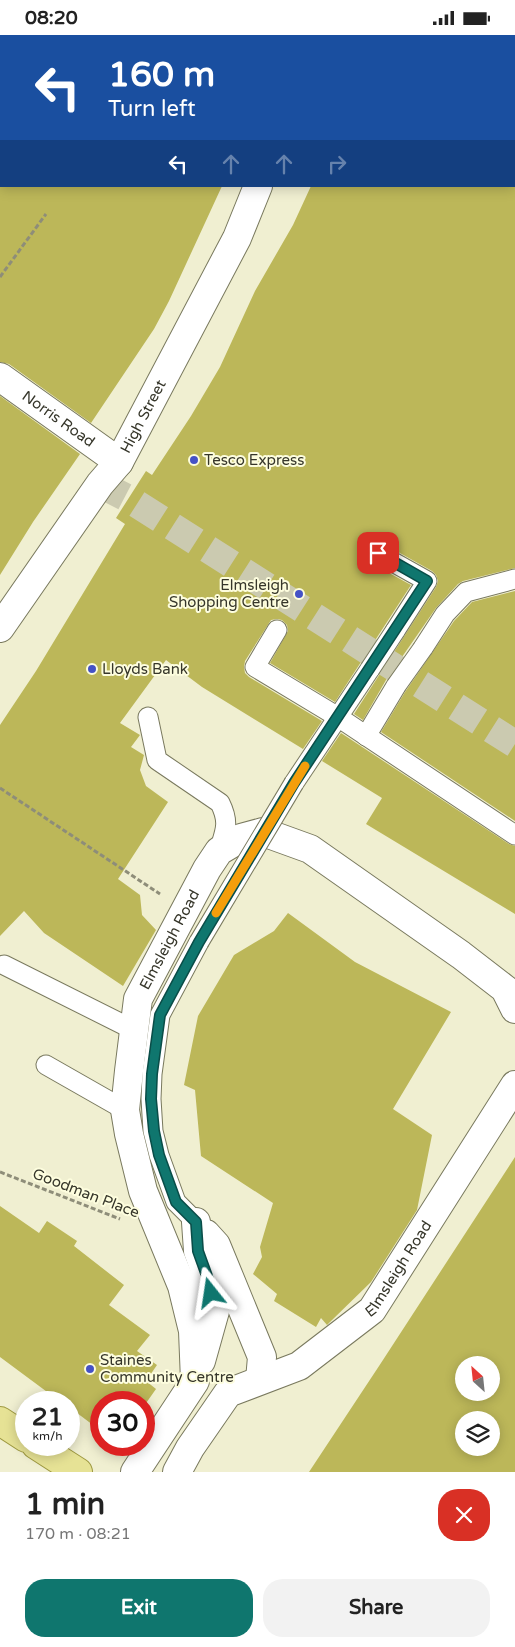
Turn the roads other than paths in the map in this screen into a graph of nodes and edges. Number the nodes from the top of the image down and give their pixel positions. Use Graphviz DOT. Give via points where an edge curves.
graph roads {
  1 [pos="258,187"];
  2 [pos="0,377"];
  3 [pos="119,462"];
  4 [pos="378,553"];
  5 [pos="515,579"];
  6 [pos="0,627"];
  7 [pos="277,630"];
  8 [pos="148,717"];
  9 [pos="338,717"];
  10 [pos="366,737"];
  11 [pos="515,835"];
  12 [pos="219,851"];
  13 [pos="4,965"];
  14 [pos="515,1009"];
  15 [pos="134,1030"];
  16 [pos="46,1065"];
  17 [pos="515,1085"];
  18 [pos="125,1110"];
  19 [pos="196,1222"];
  20 [pos="260,1380"];
  21 [pos="195,1381"];
  22 [pos="228,1393"];
  23 [pos="0,1421"];
  24 [pos="15,1431"];
  25 [pos="53,1456"];
  26 [pos="78,1472"];
  27 [pos="134,1472"];
  28 [pos="177,1472"];
  1 -- 3 [label="street, High Street" via="237,239"];
  2 -- 3 [label="street, Norris Road"];
  3 -- 6 [label="street, High Street" via="100,483"];
  4 -- 9 [label="lane, bridge" via="427,581"];
  5 -- 10 [label="lane, bridge" via="466,592 445,614"];
  7 -- 9 [label="lane" via="255,667"];
  8 -- 12 [label="lane" via="157,760 220,803 225,812 227,823"];
  9 -- 10 [label="lane"];
  9 -- 19 [label="lane, bridge" via="294,783 199,942 160,1015 152,1066 154,1131 176,1202"];
  10 -- 11 [label="lane"];
  12 -- 14 [label="street, Elmsleigh Road" via="242,838 263,832 310,849 505,989"];
  12 -- 15 [label="street, Elmsleigh Road" via="206,869 138,999"];
  13 -- 15 [label="lane"];
  15 -- 18 [label="street, Elmsleigh Road"];
  16 -- 18 [label="lane"];
  17 -- 20 [label="street, Elmsleigh Road" via="372,1310 299,1366"];
  18 -- 21 [label="street, Elmsleigh Road" via="143,1191 182,1286 193,1331"];
  19 -- 20 [label="street" via="216,1245 262,1357"];
  19 -- 21 [label="street" via="198,1251 215,1311"];
  20 -- 22 [label="street, Elmsleigh Road"];
  21 -- 22 [label="street"];
  21 -- 27 [label="street"];
  22 -- 28 [label="street"];
  23 -- 24 [label="main road"];
  25 -- 26 [label="main road"];
}
